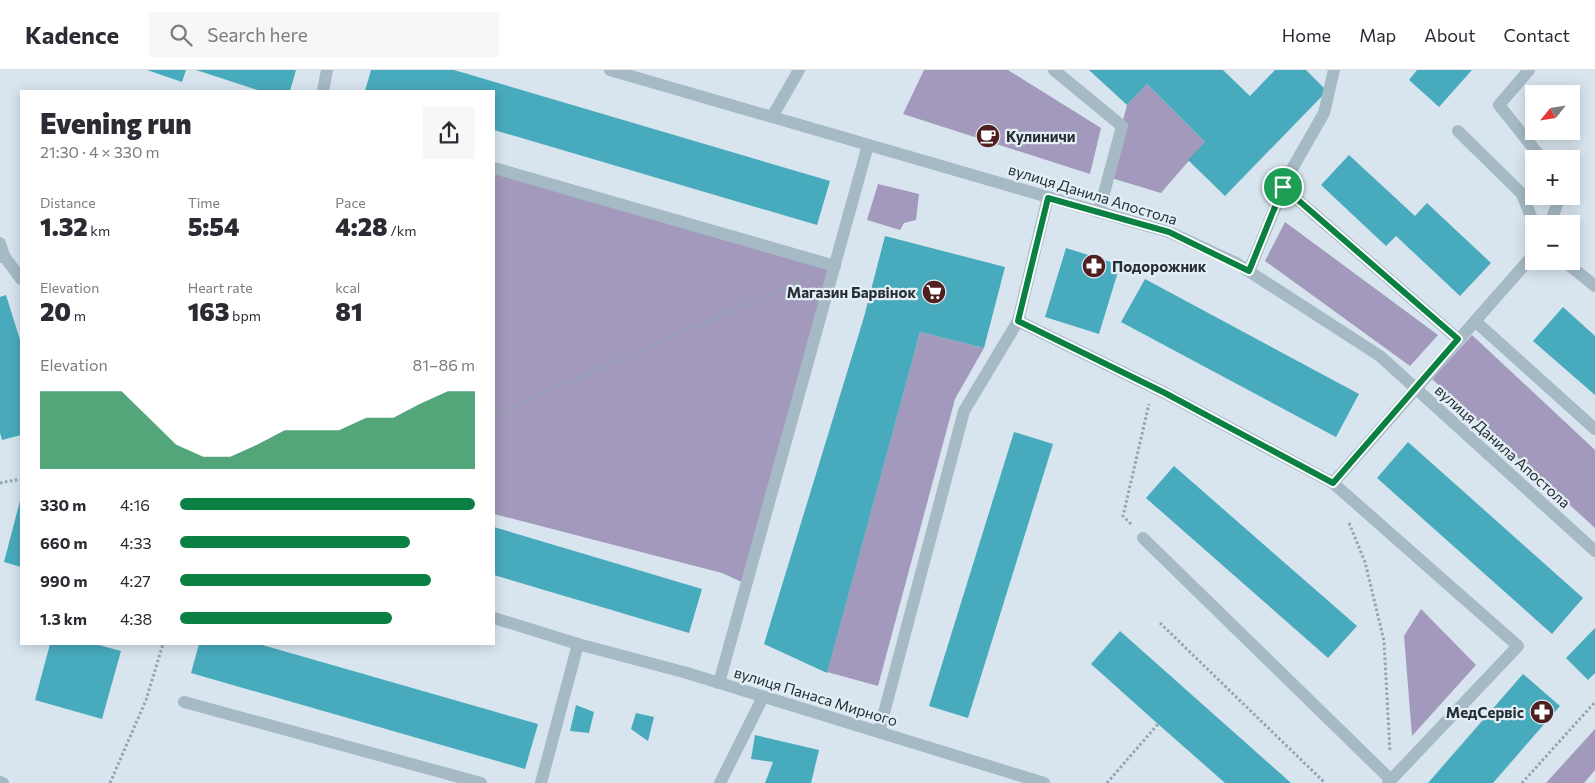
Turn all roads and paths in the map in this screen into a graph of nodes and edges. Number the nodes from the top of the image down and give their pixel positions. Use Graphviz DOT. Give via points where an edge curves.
graph roads {
  1 [pos="327,70"];
  2 [pos="610,70"];
  3 [pos="799,70"];
  4 [pos="1054,70"];
  5 [pos="1334,70"];
  6 [pos="1529,70"];
  7 [pos="323,90"];
  8 [pos="772,117"];
  9 [pos="1458,131"];
  10 [pos="868,145"];
  11 [pos="1535,150"];
  12 [pos="495,168"];
  13 [pos="1283,187"];
  14 [pos="1048,198"];
  15 [pos="1099,212"];
  16 [pos="1530,215"];
  17 [pos="0,243"];
  18 [pos="2,256"];
  19 [pos="1525,264"];
  20 [pos="835,266"];
  21 [pos="1575,270"];
  22 [pos="1249,271"];
  23 [pos="20,278"];
  24 [pos="1595,286"];
  25 [pos="1474,320"];
  26 [pos="1018,321"];
  27 [pos="1458,339"];
  28 [pos="1152,387"];
  29 [pos="1415,388"];
  30 [pos="495,416"];
  31 [pos="1595,429"];
  32 [pos="20,479"];
  33 [pos="0,483"];
  34 [pos="1333,483"];
  35 [pos="1347,518"];
  36 [pos="1143,538"];
  37 [pos="1595,551"];
  38 [pos="495,618"];
  39 [pos="1160,623"];
  40 [pos="578,644"];
  41 [pos="163,645"];
  42 [pos="719,683"];
  43 [pos="763,696"];
  44 [pos="184,702"];
  45 [pos="1595,702"];
  46 [pos="1158,724"];
  47 [pos="879,732"];
  48 [pos="1390,781"];
  49 [pos="110,783"];
  50 [pos="481,783"];
  51 [pos="541,783"];
  52 [pos="720,783"];
  53 [pos="1044,783"];
  54 [pos="1107,783"];
  55 [pos="1325,783"];
  56 [pos="1522,783"];
  1 -- 7 [label="street"];
  2 -- 8 [label="street, вулиця Данила Апостола"];
  3 -- 8 [label="street"];
  4 -- 15 [label="street" via="1122,126"];
  5 -- 13 [label="street" via="1324,113"];
  6 -- 11 [label="street" via="1499,105"];
  8 -- 10 [label="street, вулиця Данила Апостола"];
  9 -- 16 [label="street" via="1522,194"];
  10 -- 14 [label="street, вулиця Данила Апостола"];
  10 -- 20 [label="street"];
  12 -- 20 [label="street"];
  13 -- 22 [label="street"];
  13 -- 27 [label="street"];
  14 -- 15 [label="street, вулиця Данила Апостола"];
  14 -- 26 [label="street"];
  15 -- 22 [label="street, вулиця Данила Апостола" via="1169,232"];
  17 -- 18 [label="street"];
  18 -- 23 [label="street"];
  19 -- 25 [label="street"];
  20 -- 30 [label="path"];
  20 -- 42 [label="street"];
  21 -- 24 [label="street"];
  22 -- 29 [label="street, вулиця Данила Апостола" via="1380,356"];
  25 -- 27 [label="street"];
  25 -- 31 [label="street"];
  26 -- 28 [label="street"];
  26 -- 47 [label="street" via="964,411"];
  27 -- 29 [label="street"];
  28 -- 34 [label="street"];
  28 -- 36 [label="path" via="1124,516"];
  29 -- 34 [label="street"];
  29 -- 37 [label="street, вулиця Данила Апостола"];
  32 -- 33 [label="path"];
  34 -- 48 [label="street" via="1518,646"];
  35 -- 48 [label="path" via="1365,562 1384,642"];
  36 -- 48 [label="street"];
  38 -- 40 [label="street, вулиця Панаса Мирного"];
  39 -- 55 [label="path"];
  40 -- 42 [label="street, вулиця Панаса Мирного"];
  40 -- 51 [label="street"];
  41 -- 49 [label="path" via="146,700"];
  42 -- 43 [label="street, вулиця Панаса Мирного"];
  43 -- 47 [label="street, вулиця Панаса Мирного"];
  43 -- 52 [label="street"];
  44 -- 50 [label="street"];
  45 -- 56 [label="path"];
  46 -- 54 [label="path"];
  47 -- 53 [label="street, вулиця Панаса Мирного"];
}
